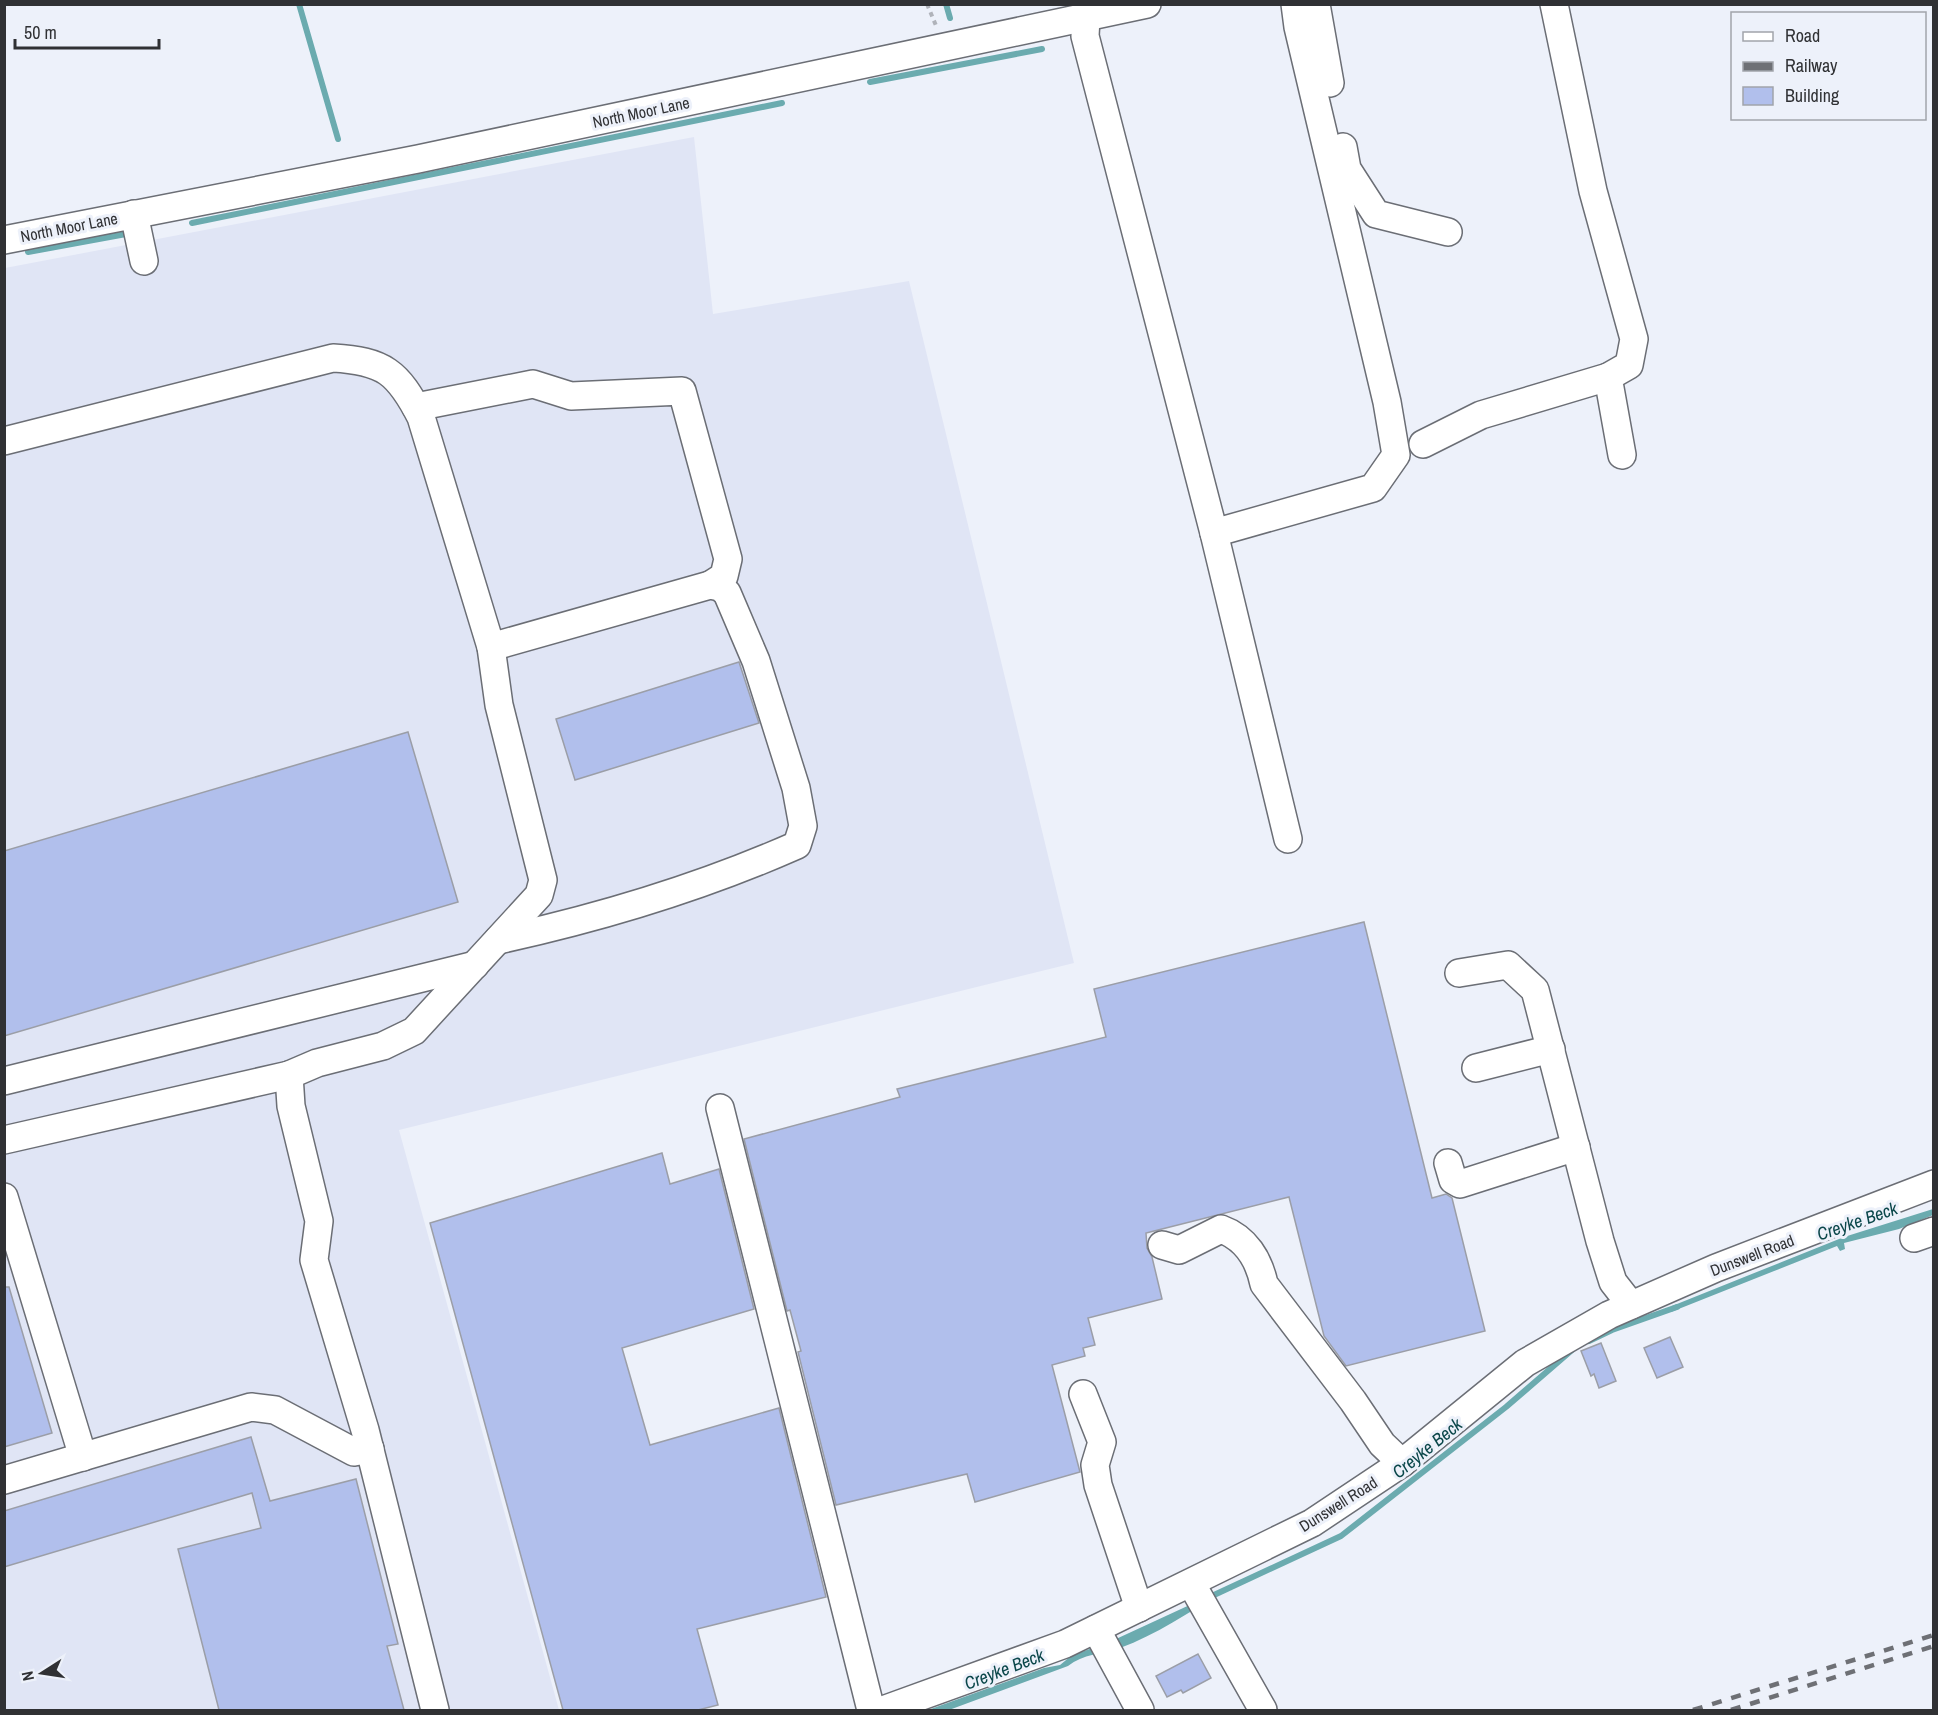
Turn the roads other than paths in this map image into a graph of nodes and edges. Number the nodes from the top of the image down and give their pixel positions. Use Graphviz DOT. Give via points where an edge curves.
graph roads {
  1 [pos="1147,4"];
  2 [pos="1295,4"];
  3 [pos="1316,4"];
  4 [pos="1554,4"];
  5 [pos="1086,18"];
  6 [pos="134,214"];
  7 [pos="1448,232"];
  8 [pos="4,240"];
  9 [pos="144,261"];
  10 [pos="1608,377"];
  11 [pos="416,407"];
  12 [pos="4,441"];
  13 [pos="1424,444"];
  14 [pos="1622,455"];
  15 [pos="1214,533"];
  16 [pos="710,585"];
  17 [pos="491,647"];
  18 [pos="1288,840"];
  19 [pos="498,940"];
  20 [pos="475,965"];
  21 [pos="1459,973"];
  22 [pos="1551,1049"];
  23 [pos="1476,1068"];
  24 [pos="289,1074"];
  25 [pos="4,1081"];
  26 [pos="720,1108"];
  27 [pos="4,1140"];
  28 [pos="1576,1147"];
  29 [pos="1448,1163"];
  30 [pos="1934,1184"];
  31 [pos="4,1197"];
  32 [pos="1162,1245"];
  33 [pos="1631,1305"];
  34 [pos="1083,1394"];
  35 [pos="370,1449"];
  36 [pos="83,1457"];
  37 [pos="1402,1463"];
  38 [pos="4,1480"];
  39 [pos="1198,1595"];
  40 [pos="1139,1608"];
  41 [pos="1102,1641"];
  42 [pos="435,1710"];
  43 [pos="871,1710"];
  44 [pos="883,1710"];
  45 [pos="1140,1710"];
  46 [pos="1263,1710"];
  1 -- 5 [label="street, North Moor Lane"];
  2 -- 15 [label="street" via="1396,455 1373,488"];
  3 -- 7 [label="street" via="1347,169 1376,214"];
  4 -- 10 [label="street" via="1593,191 1634,339 1629,364"];
  5 -- 6 [label="street, North Moor Lane" via="418,159"];
  5 -- 15 [label="street" via="1088,47"];
  6 -- 8 [label="street, North Moor Lane"];
  6 -- 9 [label="street, North Moor Lane"];
  10 -- 13 [label="street" via="1481,415"];
  10 -- 14 [label="street"];
  11 -- 12 [label="street" via="408,391 387,371 364,360 333,358"];
  11 -- 16 [label="street" via="533,384 571,396 682,391 728,559 724,576"];
  11 -- 17 [label="street"];
  15 -- 18 [label="street"];
  16 -- 17 [label="street"];
  16 -- 19 [label="street" via="727,593 756,661 796,788 803,826 797,845 757,863 672,891 560,926"];
  17 -- 19 [label="street" via="499,705 543,880 539,895"];
  19 -- 20 [label="street"];
  20 -- 24 [label="street" via="414,1031 383,1046"];
  20 -- 25 [label="street"];
  21 -- 22 [label="street" via="1508,965 1522,976 1535,990"];
  22 -- 23 [label="street"];
  22 -- 28 [label="street"];
  24 -- 27 [label="street"];
  24 -- 35 [label="street" via="291,1106 319,1221 314,1260"];
  26 -- 43 [label="street"];
  28 -- 29 [label="street" via="1460,1184 1453,1180"];
  28 -- 33 [label="street" via="1613,1282"];
  30 -- 33 [label="street, Dunswell Road"];
  31 -- 36 [label="street"];
  32 -- 37 [label="street" via="1179,1250 1221,1229 1233,1233 1259,1262 1264,1284 1297,1329 1382,1444"];
  33 -- 37 [label="street, Dunswell Road" via="1526,1363"];
  34 -- 40 [label="street" via="1102,1442 1095,1465 1098,1485"];
  35 -- 36 [label="street" via="354,1452 275,1410 252,1407"];
  35 -- 42 [label="street"];
  36 -- 38 [label="street"];
  37 -- 39 [label="street, Dunswell Road"];
  39 -- 40 [label="street, Dunswell Road"];
  39 -- 46 [label="street"];
  40 -- 41 [label="street, Dunswell Road"];
  41 -- 44 [label="street, Dunswell Road" via="1065,1644"];
  41 -- 45 [label="street"];
}
